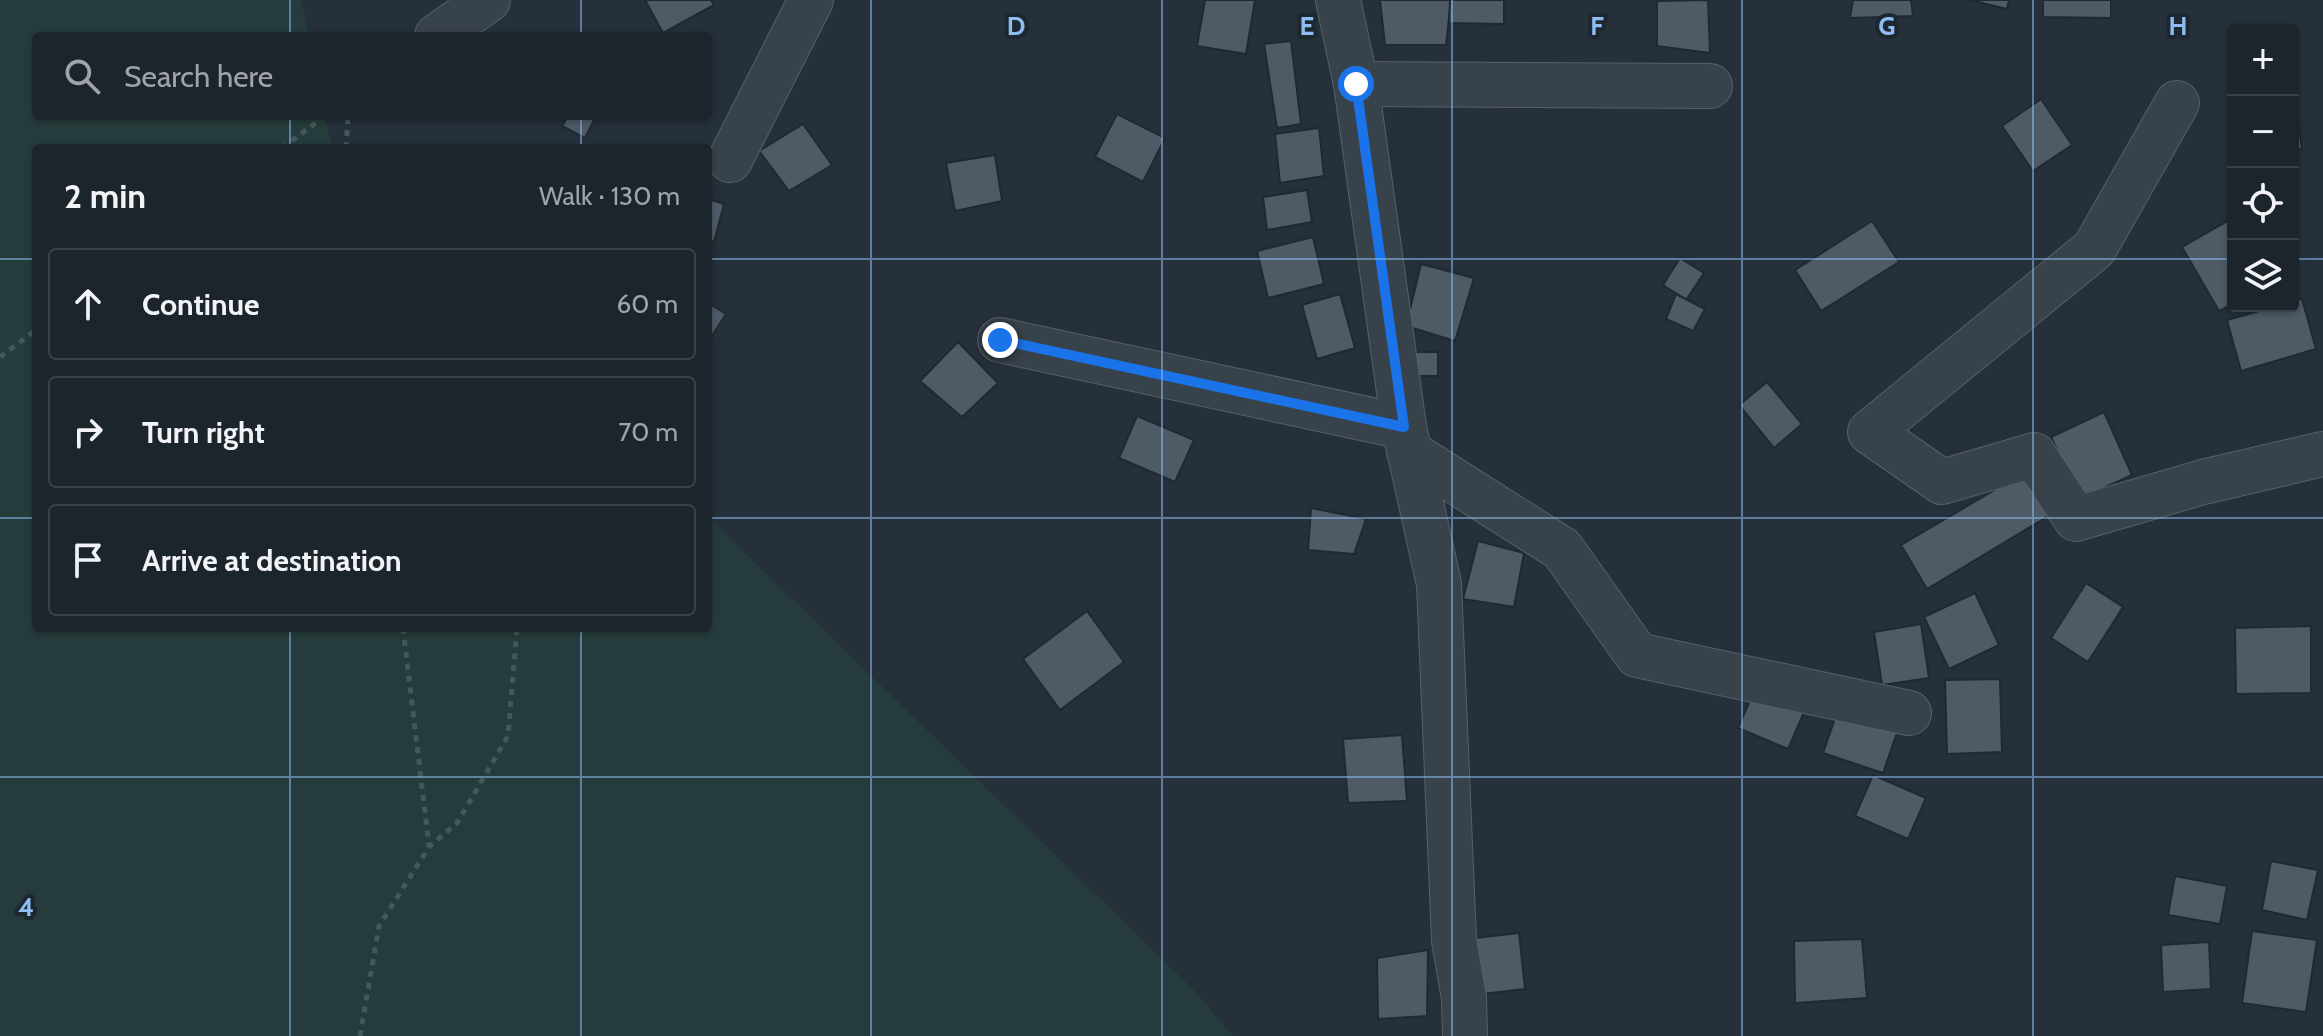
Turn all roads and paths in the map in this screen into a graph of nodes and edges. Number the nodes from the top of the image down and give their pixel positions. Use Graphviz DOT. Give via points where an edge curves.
graph roads {
  1 [pos="488,0"];
  2 [pos="811,0"];
  3 [pos="1338,0"];
  4 [pos="443,32"];
  5 [pos="1356,84"];
  6 [pos="1710,86"];
  7 [pos="2177,103"];
  8 [pos="320,120"];
  9 [pos="348,120"];
  10 [pos="287,144"];
  11 [pos="346,144"];
  12 [pos="730,160"];
  13 [pos="32,333"];
  14 [pos="1000,340"];
  15 [pos="0,357"];
  16 [pos="1406,439"];
  17 [pos="2323,454"];
  18 [pos="403,632"];
  19 [pos="517,632"];
  20 [pos="1909,713"];
  21 [pos="429,847"];
  22 [pos="360,1036"];
  23 [pos="1465,1036"];
  1 -- 4 [label="street"];
  2 -- 12 [label="street"];
  3 -- 5 [label="street"];
  5 -- 6 [label="street"];
  5 -- 16 [label="street"];
  7 -- 17 [label="street" via="2094,249 1870,432 1942,482 2034,455 2076,519"];
  8 -- 10 [label="path"];
  9 -- 11 [label="path"];
  13 -- 15 [label="path"];
  14 -- 16 [label="street"];
  16 -- 20 [label="street" via="1562,549 1637,655"];
  16 -- 23 [label="street" via="1439,584 1454,940"];
  18 -- 21 [label="path"];
  19 -- 21 [label="path" via="508,736 457,823"];
  21 -- 22 [label="path" via="379,926"];
}
